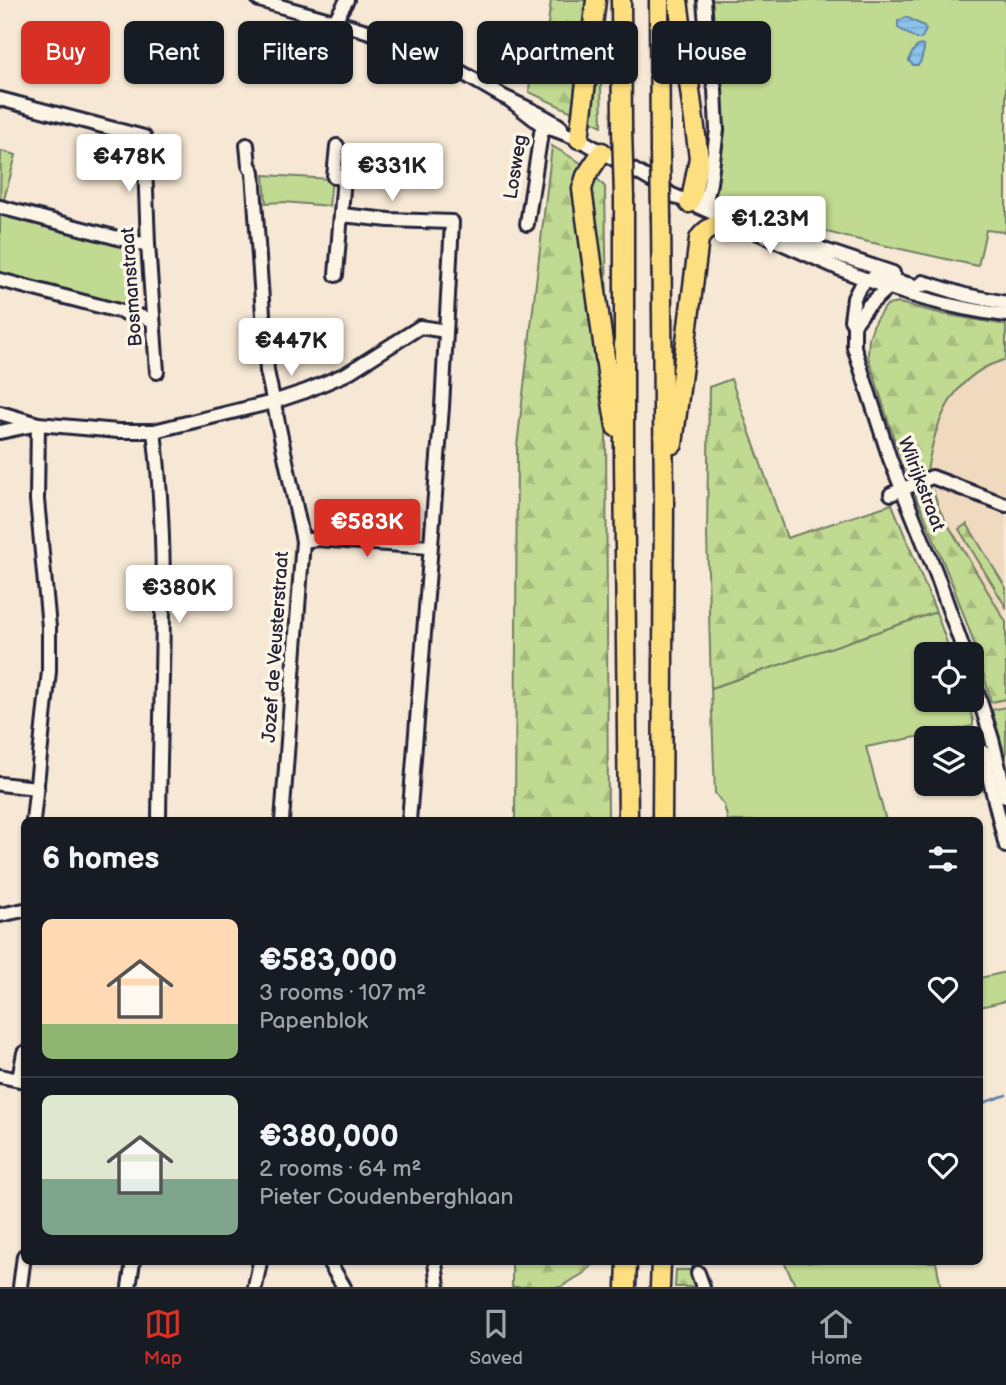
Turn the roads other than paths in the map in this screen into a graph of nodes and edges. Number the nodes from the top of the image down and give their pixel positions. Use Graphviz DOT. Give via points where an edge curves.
graph roads {
  1 [pos="258,0"];
  2 [pos="347,0"];
  3 [pos="596,0"];
  4 [pos="621,0"];
  5 [pos="659,0"];
  6 [pos="678,0"];
  7 [pos="704,0"];
  8 [pos="331,21"];
  9 [pos="335,21"];
  10 [pos="353,26"];
  11 [pos="0,99"];
  12 [pos="545,121"];
  13 [pos="579,139"];
  14 [pos="247,145"];
  15 [pos="337,146"];
  16 [pos="602,152"];
  17 [pos="696,200"];
  18 [pos="0,207"];
  19 [pos="342,215"];
  20 [pos="730,221"];
  21 [pos="527,224"];
  22 [pos="148,244"];
  23 [pos="838,268"];
  24 [pos="336,275"];
  25 [pos="0,280"];
  26 [pos="866,280"];
  27 [pos="930,284"];
  28 [pos="888,288"];
  29 [pos="854,298"];
  30 [pos="1006,303"];
  31 [pos="1006,315"];
  32 [pos="153,320"];
  33 [pos="854,326"];
  34 [pos="446,331"];
  35 [pos="157,372"];
  36 [pos="273,402"];
  37 [pos="0,413"];
  38 [pos="38,424"];
  39 [pos="154,431"];
  40 [pos="0,432"];
  41 [pos="624,460"];
  42 [pos="896,492"];
  43 [pos="664,500"];
  44 [pos="1006,505"];
  45 [pos="303,541"];
  46 [pos="429,547"];
  47 [pos="961,642"];
  48 [pos="983,712"];
  49 [pos="984,754"];
  50 [pos="995,775"];
  51 [pos="0,783"];
  52 [pos="37,788"];
  53 [pos="1006,797"];
  54 [pos="33,817"];
  55 [pos="159,817"];
  56 [pos="282,817"];
  57 [pos="410,817"];
  58 [pos="628,817"];
  59 [pos="662,817"];
  60 [pos="1006,846"];
  61 [pos="21,911"];
  62 [pos="0,915"];
  63 [pos="0,1076"];
  64 [pos="21,1080"];
  65 [pos="23,1265"];
  66 [pos="132,1265"];
  67 [pos="259,1265"];
  68 [pos="330,1265"];
  69 [pos="435,1265"];
  70 [pos="627,1265"];
  71 [pos="661,1265"];
  72 [pos="698,1273"];
  73 [pos="20,1287"];
  74 [pos="128,1287"];
  75 [pos="255,1287"];
  76 [pos="344,1287"];
  77 [pos="438,1287"];
  78 [pos="626,1287"];
  79 [pos="660,1287"];
  80 [pos="703,1287"];
  1 -- 8 [label="street"];
  2 -- 9 [label="street"];
  3 -- 13 [label="highway"];
  4 -- 41 [label="highway, bridge"];
  5 -- 43 [label="highway, bridge"];
  6 -- 17 [label="highway" via="699,158"];
  7 -- 17 [label="street" via="717,130 710,183"];
  10 -- 12 [label="street" via="432,57"];
  11 -- 22 [label="street, Bosmanstraat" via="144,137"];
  12 -- 13 [label="street"];
  12 -- 21 [label="street, Losweg"];
  13 -- 16 [label="street"];
  14 -- 36 [label="street, Jozef de Veusterstraat"];
  15 -- 19 [label="street" via="334,177 344,177"];
  16 -- 17 [label="street"];
  16 -- 41 [label="highway" via="582,189"];
  17 -- 20 [label="street"];
  17 -- 27 [label="street" via="827,251"];
  18 -- 22 [label="street"];
  19 -- 24 [label="street"];
  19 -- 34 [label="street" via="452,222"];
  20 -- 23 [label="street"];
  20 -- 43 [label="highway" via="704,231 699,239"];
  22 -- 32 [label="street, Bosmanstraat"];
  23 -- 26 [label="street"];
  23 -- 29 [label="street, Wilrijkstraat" via="849,276"];
  25 -- 32 [label="street"];
  26 -- 27 [label="street" via="878,276 915,286"];
  26 -- 28 [label="street"];
  26 -- 29 [label="street"];
  27 -- 30 [label="street"];
  28 -- 31 [label="street"];
  28 -- 33 [label="street"];
  29 -- 33 [label="street, Wilrijkstraat"];
  32 -- 35 [label="street, Bosmanstraat"];
  33 -- 42 [label="street, Wilrijkstraat" via="853,347 890,459"];
  34 -- 36 [label="street" via="420,327 346,374"];
  34 -- 46 [label="street"];
  36 -- 39 [label="street"];
  36 -- 45 [label="street, Jozef de Veusterstraat"];
  37 -- 38 [label="street"];
  38 -- 39 [label="street"];
  38 -- 40 [label="street"];
  38 -- 52 [label="street" via="37,500 49,671"];
  39 -- 55 [label="street" via="164,547"];
  41 -- 58 [label="highway"];
  42 -- 44 [label="street" via="932,477"];
  42 -- 47 [label="street, Wilrijkstraat" via="936,573"];
  43 -- 59 [label="highway"];
  45 -- 46 [label="street"];
  45 -- 56 [label="street, Jozef de Veusterstraat"];
  46 -- 57 [label="street"];
  48 -- 50 [label="street" via="992,739"];
  49 -- 50 [label="street"];
  50 -- 53 [label="street"];
  50 -- 60 [label="street"];
  51 -- 52 [label="street"];
  52 -- 54 [label="street"];
  61 -- 62 [label="street"];
  63 -- 64 [label="street"];
  65 -- 73 [label="street"];
  66 -- 74 [label="street"];
  67 -- 75 [label="street"];
  68 -- 76 [label="street"];
  69 -- 77 [label="street"];
  70 -- 78 [label="highway"];
  71 -- 79 [label="highway"];
  72 -- 80 [label="street"];
}
